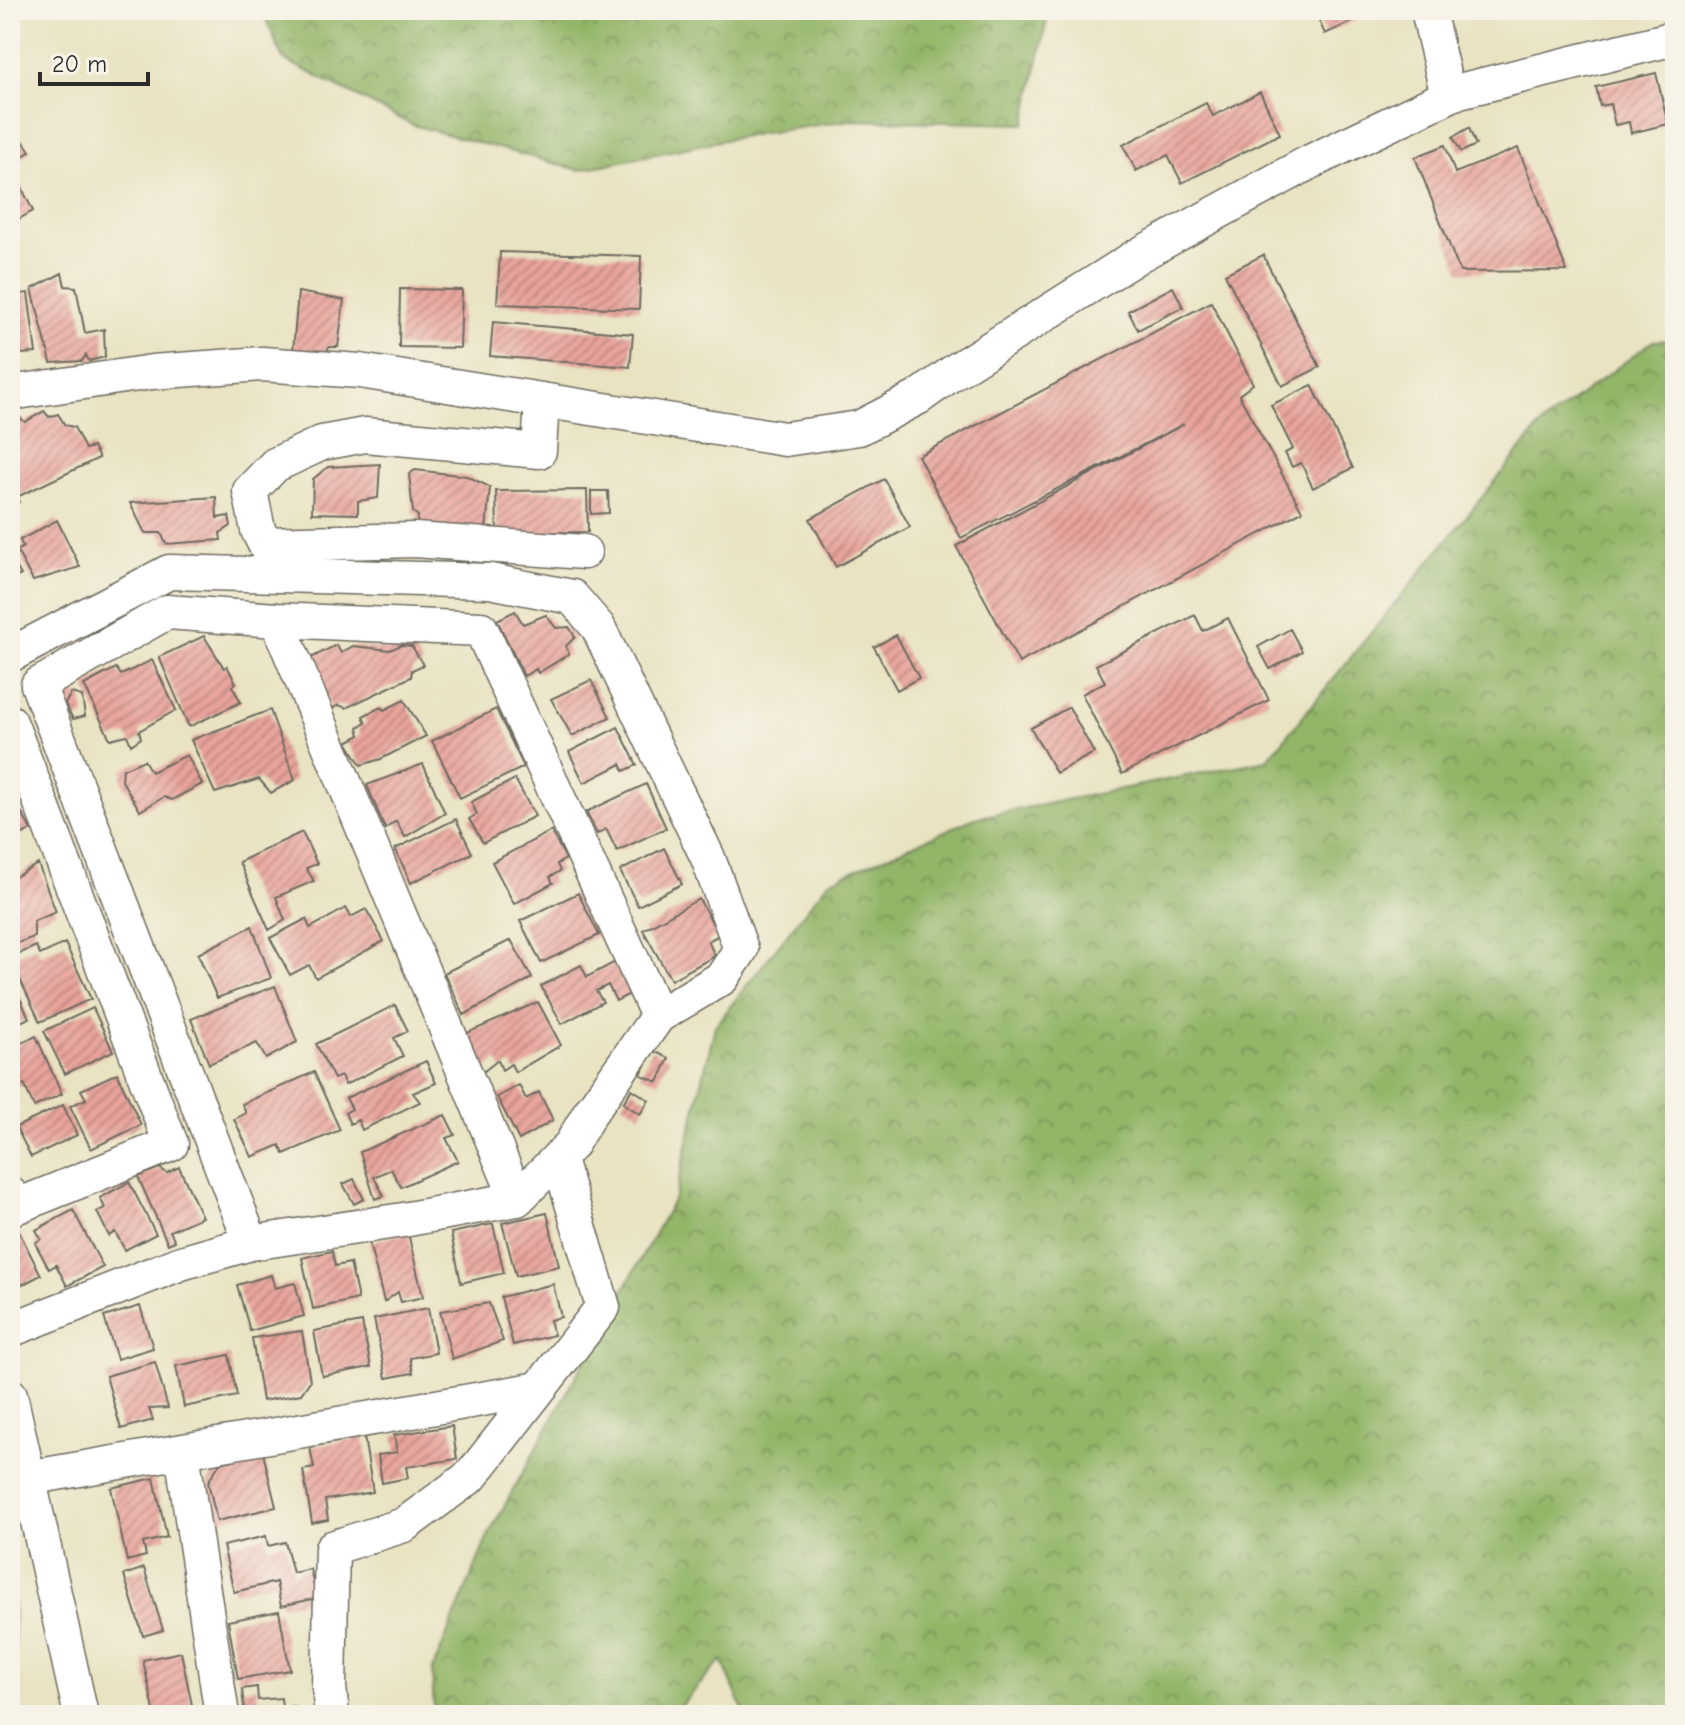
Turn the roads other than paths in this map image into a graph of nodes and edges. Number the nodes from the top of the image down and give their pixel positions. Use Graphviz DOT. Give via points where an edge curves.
graph roads {
  1 [pos="1428,10"];
  2 [pos="1675,38"];
  3 [pos="1448,96"];
  4 [pos="10,393"];
  5 [pos="542,400"];
  6 [pos="265,544"];
  7 [pos="584,552"];
  8 [pos="280,575"];
  9 [pos="277,620"];
  10 [pos="10,655"];
  11 [pos="10,722"];
  12 [pos="658,1016"];
  13 [pos="559,1159"];
  14 [pos="10,1194"];
  15 [pos="517,1199"];
  16 [pos="251,1243"];
  17 [pos="10,1330"];
  18 [pos="539,1389"];
  19 [pos="10,1395"];
  20 [pos="182,1452"];
  21 [pos="28,1478"];
  22 [pos="81,1715"];
  23 [pos="222,1715"];
  24 [pos="332,1715"];
  1 -- 3 [label="street"];
  2 -- 3 [label="street"];
  3 -- 5 [label="street" via="1310,162 1139,255 919,397 859,428 785,439"];
  4 -- 5 [label="street" via="152,372 262,364 360,371"];
  5 -- 6 [label="street" via="539,451 365,435 322,443 275,465 250,491"];
  6 -- 7 [label="street" via="415,540"];
  6 -- 8 [label="street"];
  8 -- 10 [label="street" via="169,572"];
  8 -- 12 [label="street" via="490,581 572,597 598,627 708,858 741,949 722,978"];
  9 -- 12 [label="street" via="481,629"];
  9 -- 15 [label="street"];
  9 -- 16 [label="street" via="167,612 38,685"];
  11 -- 14 [label="street" via="171,1144 15,1207"];
  12 -- 13 [label="street"];
  13 -- 15 [label="street"];
  13 -- 18 [label="street" via="603,1307"];
  15 -- 16 [label="street"];
  16 -- 17 [label="street" via="181,1263"];
  18 -- 20 [label="street"];
  18 -- 24 [label="street" via="471,1476 404,1525 332,1548"];
  19 -- 21 [label="street"];
  20 -- 21 [label="street"];
  20 -- 23 [label="street"];
  21 -- 22 [label="street"];
}
